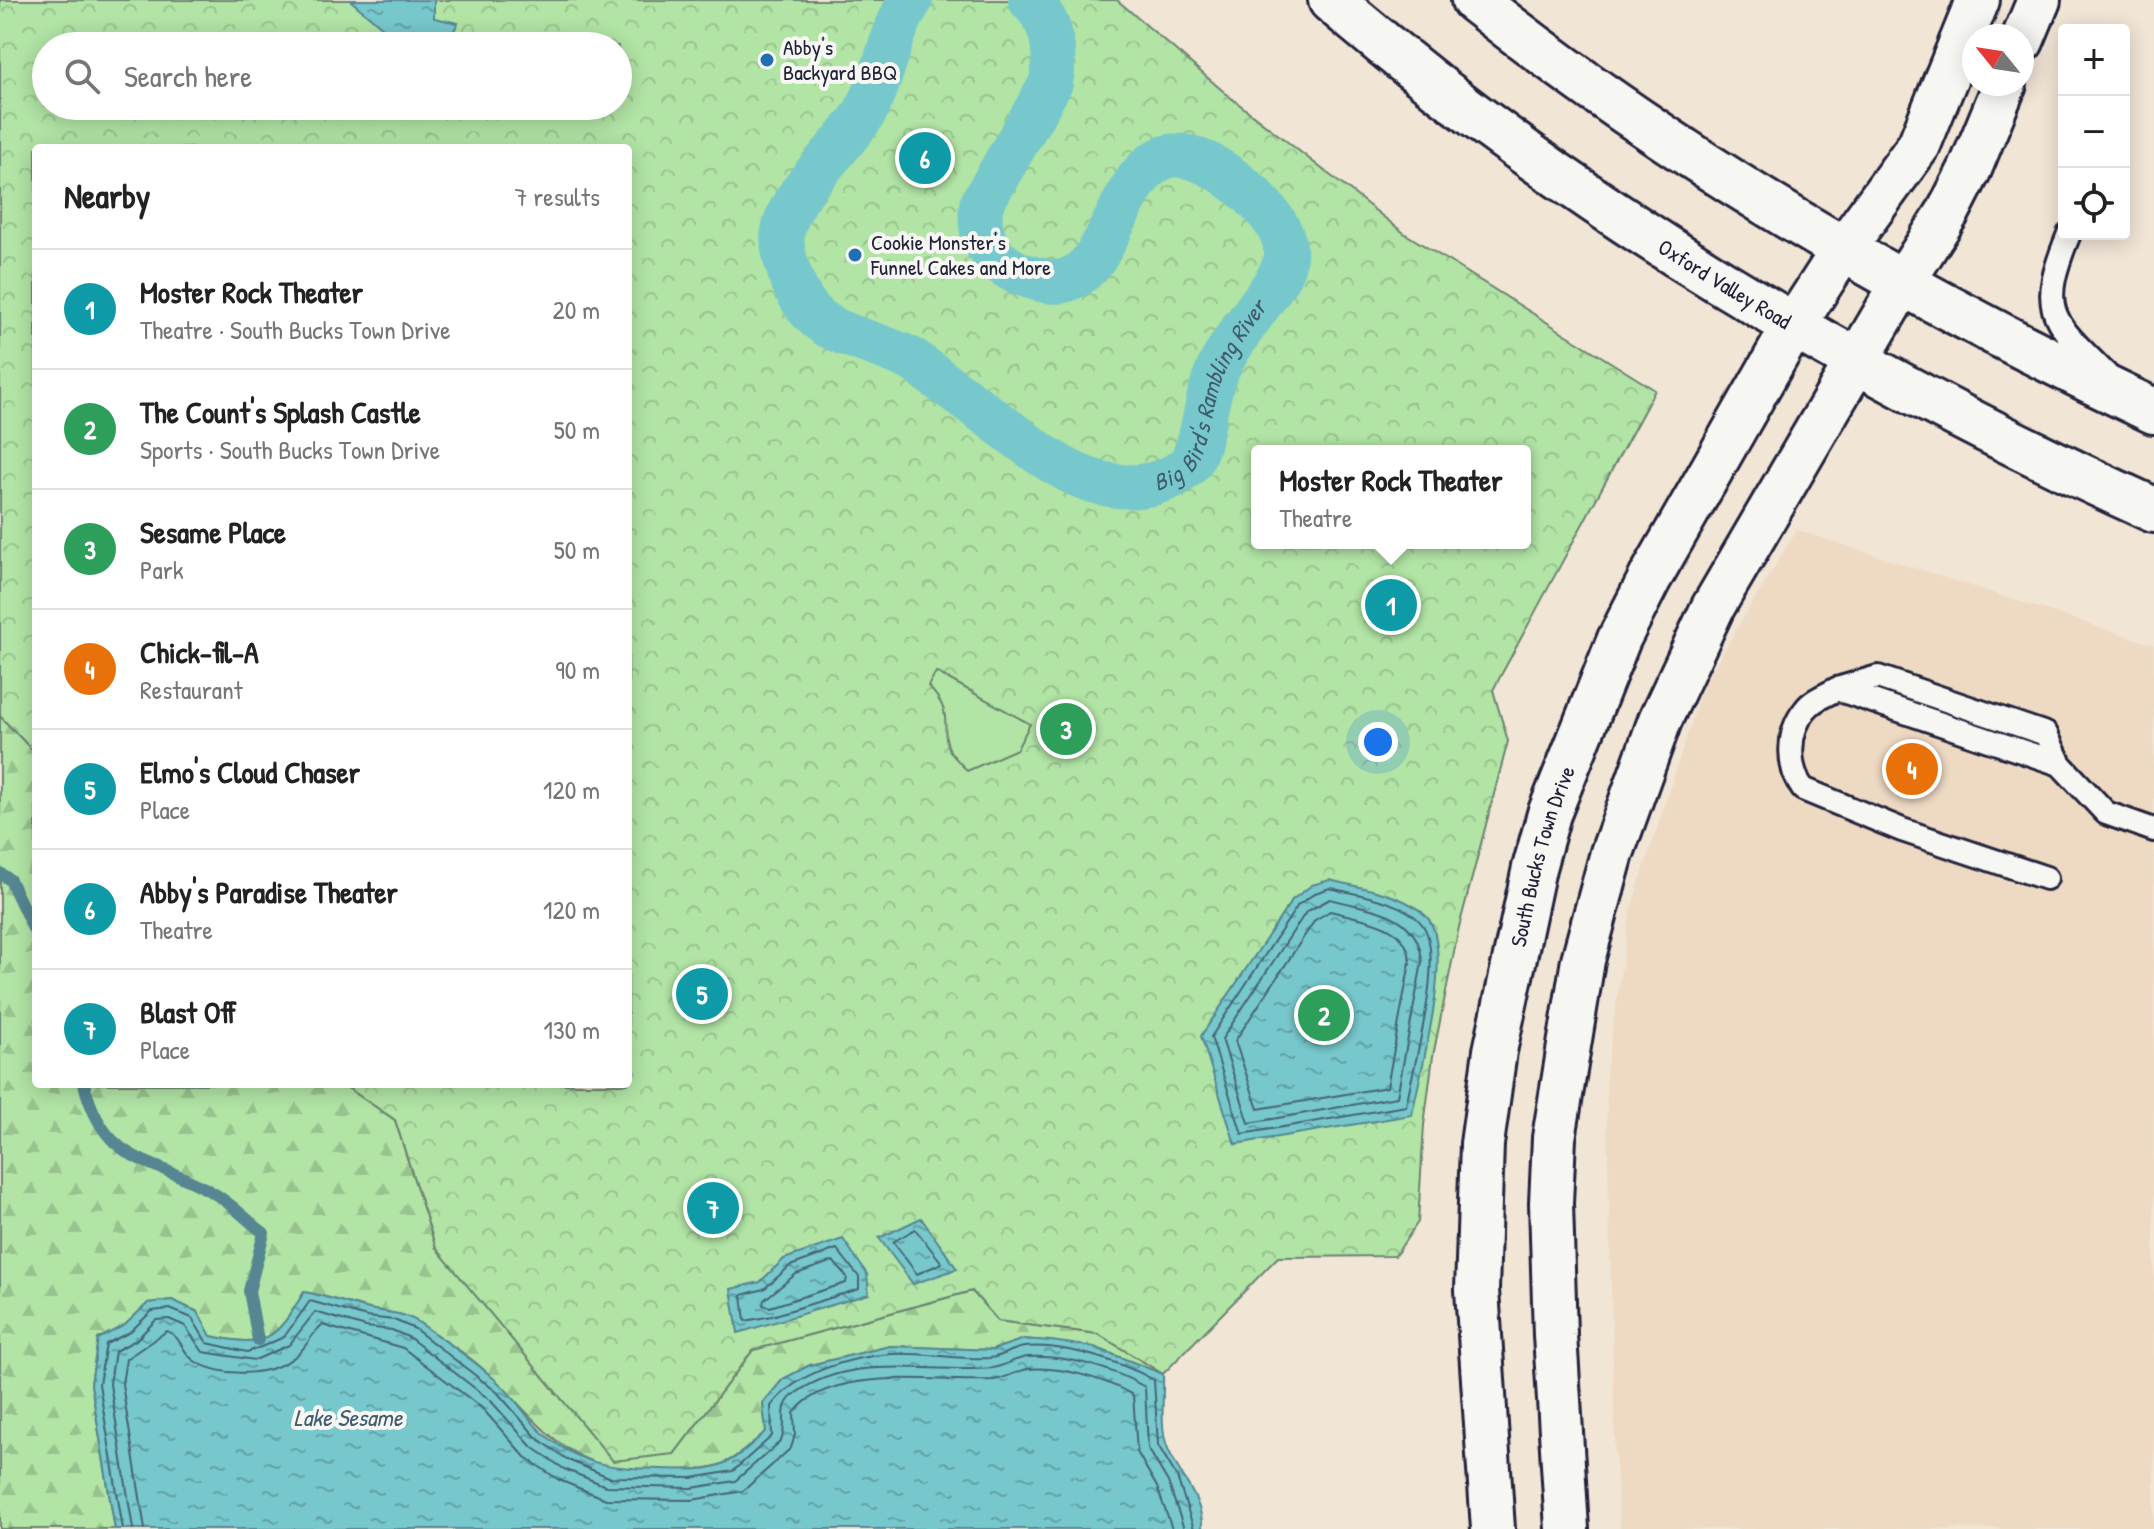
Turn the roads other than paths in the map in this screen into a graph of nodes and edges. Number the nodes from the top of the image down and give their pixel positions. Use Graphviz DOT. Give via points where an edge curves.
graph roads {
  1 [pos="1331,0"];
  2 [pos="1474,0"];
  3 [pos="1978,0"];
  4 [pos="2039,0"];
  5 [pos="2029,24"];
  6 [pos="2000,96"];
  7 [pos="2066,240"];
  8 [pos="1842,251"];
  9 [pos="1902,284"];
  10 [pos="1793,327"];
  11 [pos="1857,362"];
  12 [pos="2144,407"];
  13 [pos="2154,510"];
  14 [pos="2154,830"];
  15 [pos="2046,878"];
  16 [pos="1493,1529"];
  17 [pos="1567,1529"];
  1 -- 10 [label="main road, Oxford Valley Road" via="1547,170"];
  2 -- 8 [label="main road" via="1600,96"];
  3 -- 8 [label="street, South Bucks Town Drive" via="1919,145"];
  4 -- 5 [label="street"];
  6 -- 9 [label="street" via="1959,191"];
  7 -- 12 [label="lane" via="2054,270 2052,300 2059,327"];
  8 -- 9 [label="main road"];
  8 -- 10 [label="street, South Bucks Town Drive"];
  9 -- 11 [label="street"];
  9 -- 12 [label="main road"];
  10 -- 11 [label="main road, Oxford Valley Road"];
  10 -- 16 [label="street, South Bucks Town Drive" via="1619,639 1567,764 1534,868 1495,1051 1482,1144 1477,1290"];
  11 -- 13 [label="main road, Oxford Valley Road"];
  11 -- 17 [label="street" via="1713,607 1672,693 1612,853 1583,960 1554,1138 1551,1203"];
  14 -- 15 [label="lane" via="2106,813 2060,764 1837,689 1805,710 1795,729 1792,759 1803,789 1902,830"];
}
